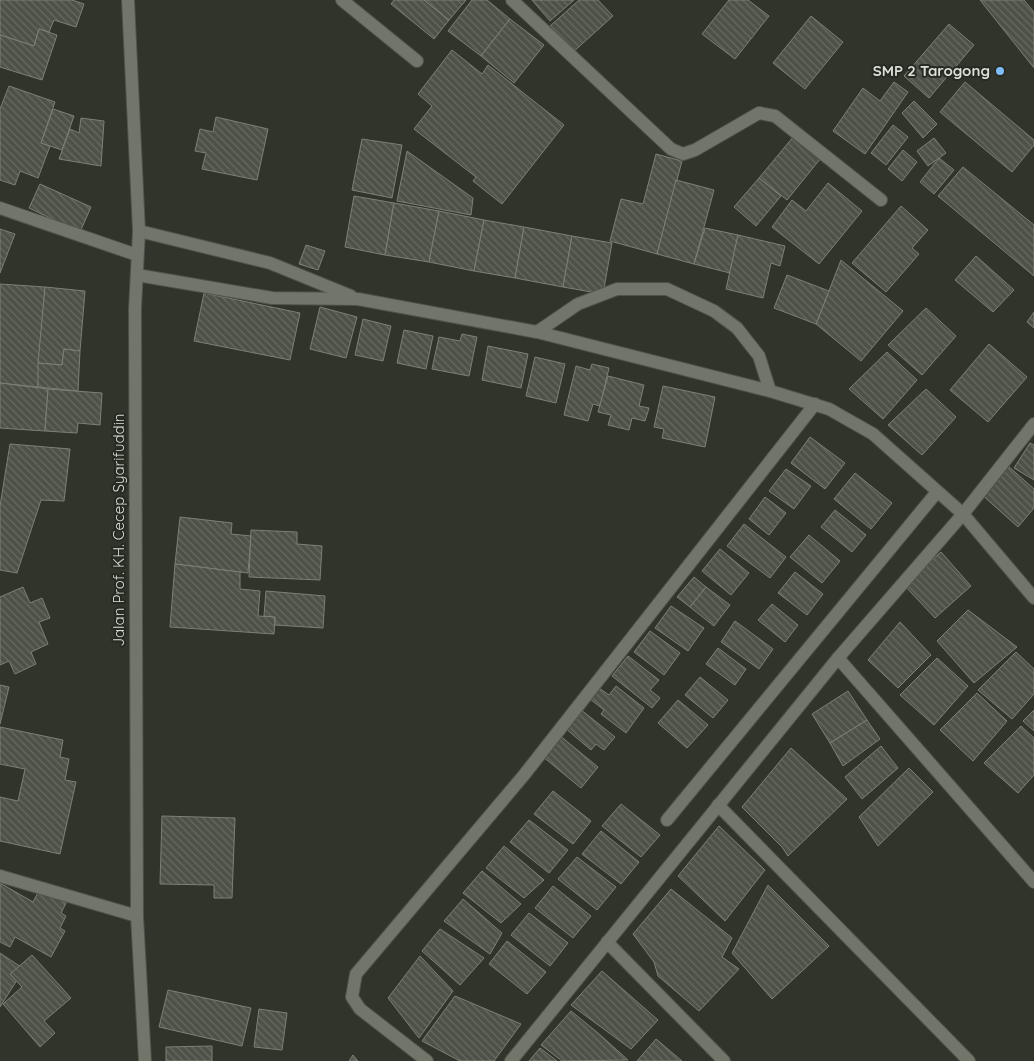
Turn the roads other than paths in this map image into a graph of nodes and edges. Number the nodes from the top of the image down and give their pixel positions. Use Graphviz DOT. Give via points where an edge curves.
graph roads {
  1 [pos="128,0"];
  2 [pos="342,0"];
  3 [pos="512,0"];
  4 [pos="417,61"];
  5 [pos="881,200"];
  6 [pos="0,208"];
  7 [pos="139,231"];
  8 [pos="137,255"];
  9 [pos="137,275"];
  10 [pos="358,299"];
  11 [pos="537,332"];
  12 [pos="770,391"];
  13 [pos="815,404"];
  14 [pos="1034,424"];
  15 [pos="937,492"];
  16 [pos="963,514"];
  17 [pos="1034,598"];
  18 [pos="838,658"];
  19 [pos="718,805"];
  20 [pos="667,820"];
  21 [pos="0,876"];
  22 [pos="1034,882"];
  23 [pos="137,916"];
  24 [pos="607,942"];
  25 [pos="145,1061"];
  26 [pos="428,1061"];
  27 [pos="510,1061"];
  28 [pos="724,1061"];
  29 [pos="968,1061"];
  1 -- 7 [label="street, Jalan Prof. KH. Cecep Syarifuddin"];
  2 -- 4 [label="street"];
  3 -- 5 [label="street" via="671,149 683,154 759,113 775,116"];
  6 -- 8 [label="street"];
  7 -- 8 [label="street, Jalan Prof. KH. Cecep Syarifuddin"];
  7 -- 10 [label="street" via="270,263"];
  8 -- 9 [label="street, Jalan Prof. KH. Cecep Syarifuddin"];
  9 -- 10 [label="street" via="272,298"];
  9 -- 23 [label="street, Jalan Prof. KH. Cecep Syarifuddin"];
  10 -- 11 [label="street"];
  11 -- 12 [label="street"];
  11 -- 12 [label="street" via="578,304 617,290 667,289 714,311 737,328 758,356"];
  12 -- 13 [label="street"];
  13 -- 15 [label="street" via="873,434"];
  13 -- 26 [label="street" via="524,775 356,974 352,997 360,1009"];
  14 -- 16 [label="street"];
  15 -- 16 [label="street"];
  15 -- 20 [label="street"];
  16 -- 17 [label="street"];
  16 -- 18 [label="street"];
  18 -- 19 [label="street"];
  18 -- 22 [label="street"];
  19 -- 24 [label="street"];
  19 -- 29 [label="street"];
  21 -- 23 [label="street"];
  23 -- 25 [label="street, Jalan Prof. KH. Cecep Syarifuddin"];
  24 -- 27 [label="street"];
  24 -- 28 [label="street"];
}
